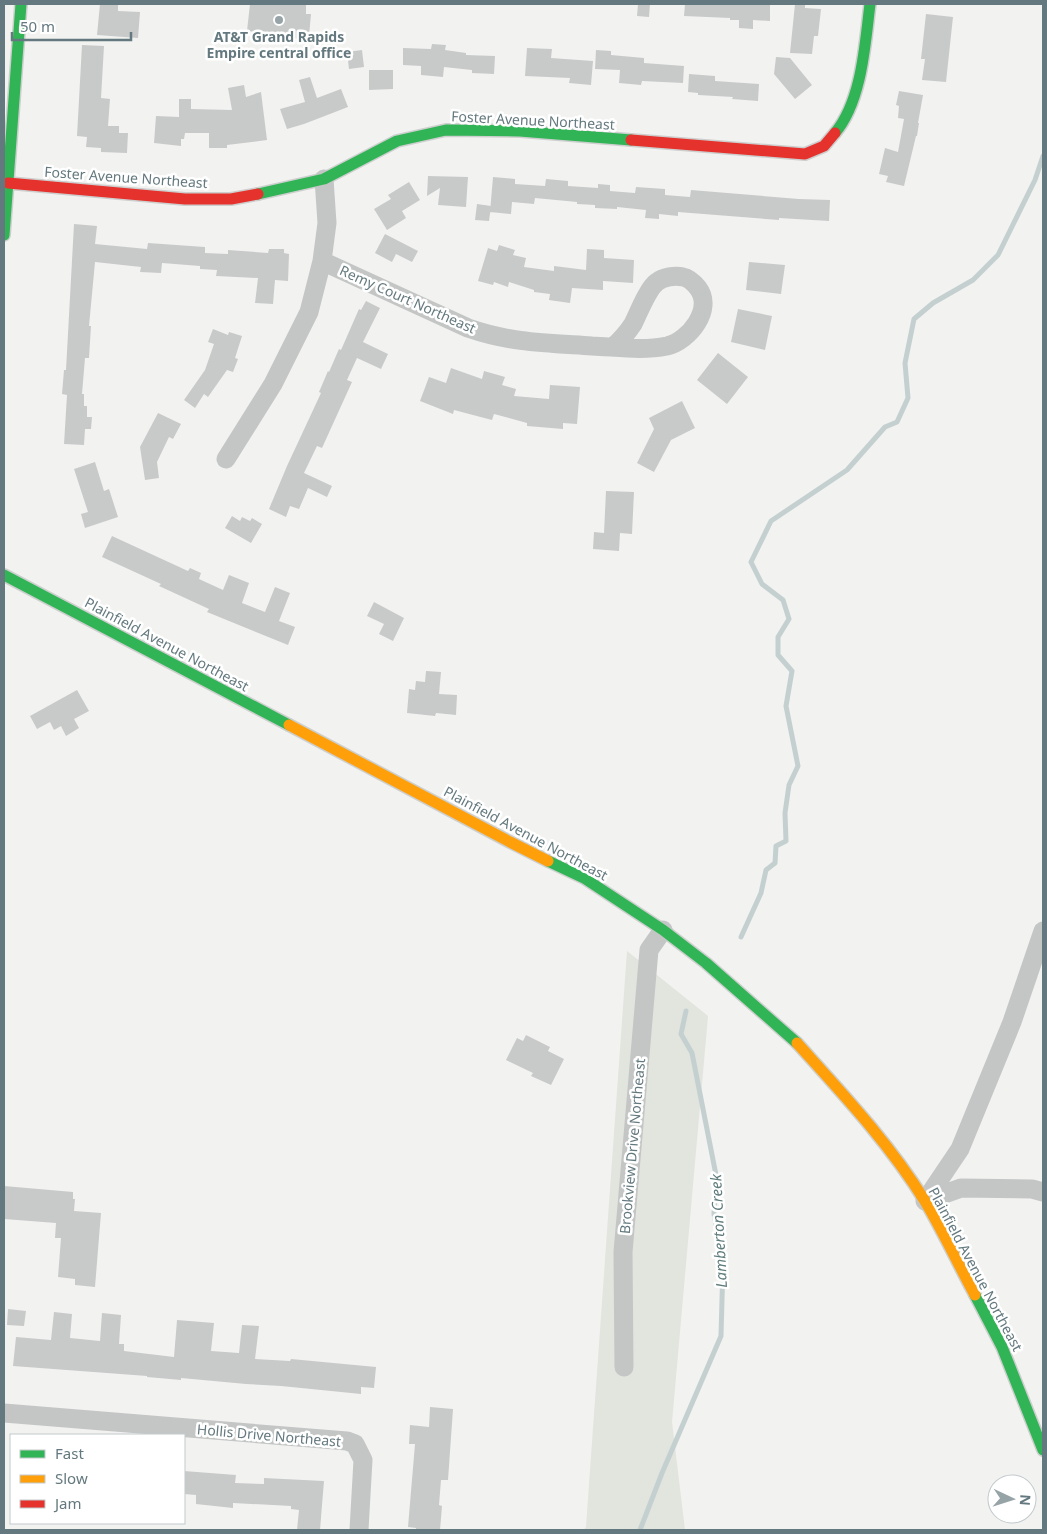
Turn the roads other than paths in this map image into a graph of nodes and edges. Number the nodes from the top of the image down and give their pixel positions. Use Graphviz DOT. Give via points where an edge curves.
graph roads {
  1 [pos="21,4"];
  2 [pos="870,4"];
  3 [pos="324,179"];
  4 [pos="8,183"];
  5 [pos="4,236"];
  6 [pos="322,261"];
  7 [pos="613,347"];
  8 [pos="226,459"];
  9 [pos="4,575"];
  10 [pos="663,930"];
  11 [pos="1043,931"];
  12 [pos="1043,1192"];
  13 [pos="925,1201"];
  14 [pos="624,1367"];
  15 [pos="4,1413"];
  16 [pos="1043,1450"];
  17 [pos="359,1530"];
  1 -- 4 [label="main road"];
  2 -- 3 [label="main road, Foster Avenue Northeast" via="859,80 841,127 824,146 805,154 520,131 446,130 397,141"];
  3 -- 4 [label="main road, Foster Avenue Northeast" via="231,199"];
  3 -- 6 [label="street" via="327,223"];
  4 -- 5 [label="main road"];
  6 -- 7 [label="street, Remy Court Northeast" via="492,336 522,342"];
  6 -- 8 [label="street" via="309,312 273,384"];
  7 -- 7 [label="street, Remy Court Northeast" via="647,349 670,345 684,337 702,315 704,303 701,292 683,277 672,276 656,282 633,324"];
  9 -- 10 [label="main road, Plainfield Avenue Northeast" via="584,878"];
  10 -- 13 [label="main road, Plainfield Avenue Northeast" via="794,1040 890,1151"];
  10 -- 14 [label="street, Brookview Drive Northeast" via="649,950 648,959 623,1252"];
  11 -- 13 [label="street" via="1012,1022 960,1148"];
  12 -- 13 [label="street" via="961,1188"];
  13 -- 16 [label="main road, Plainfield Avenue Northeast" via="1002,1347"];
  15 -- 17 [label="street, Hollis Drive Northeast" via="347,1441 355,1444 363,1460"];
}
